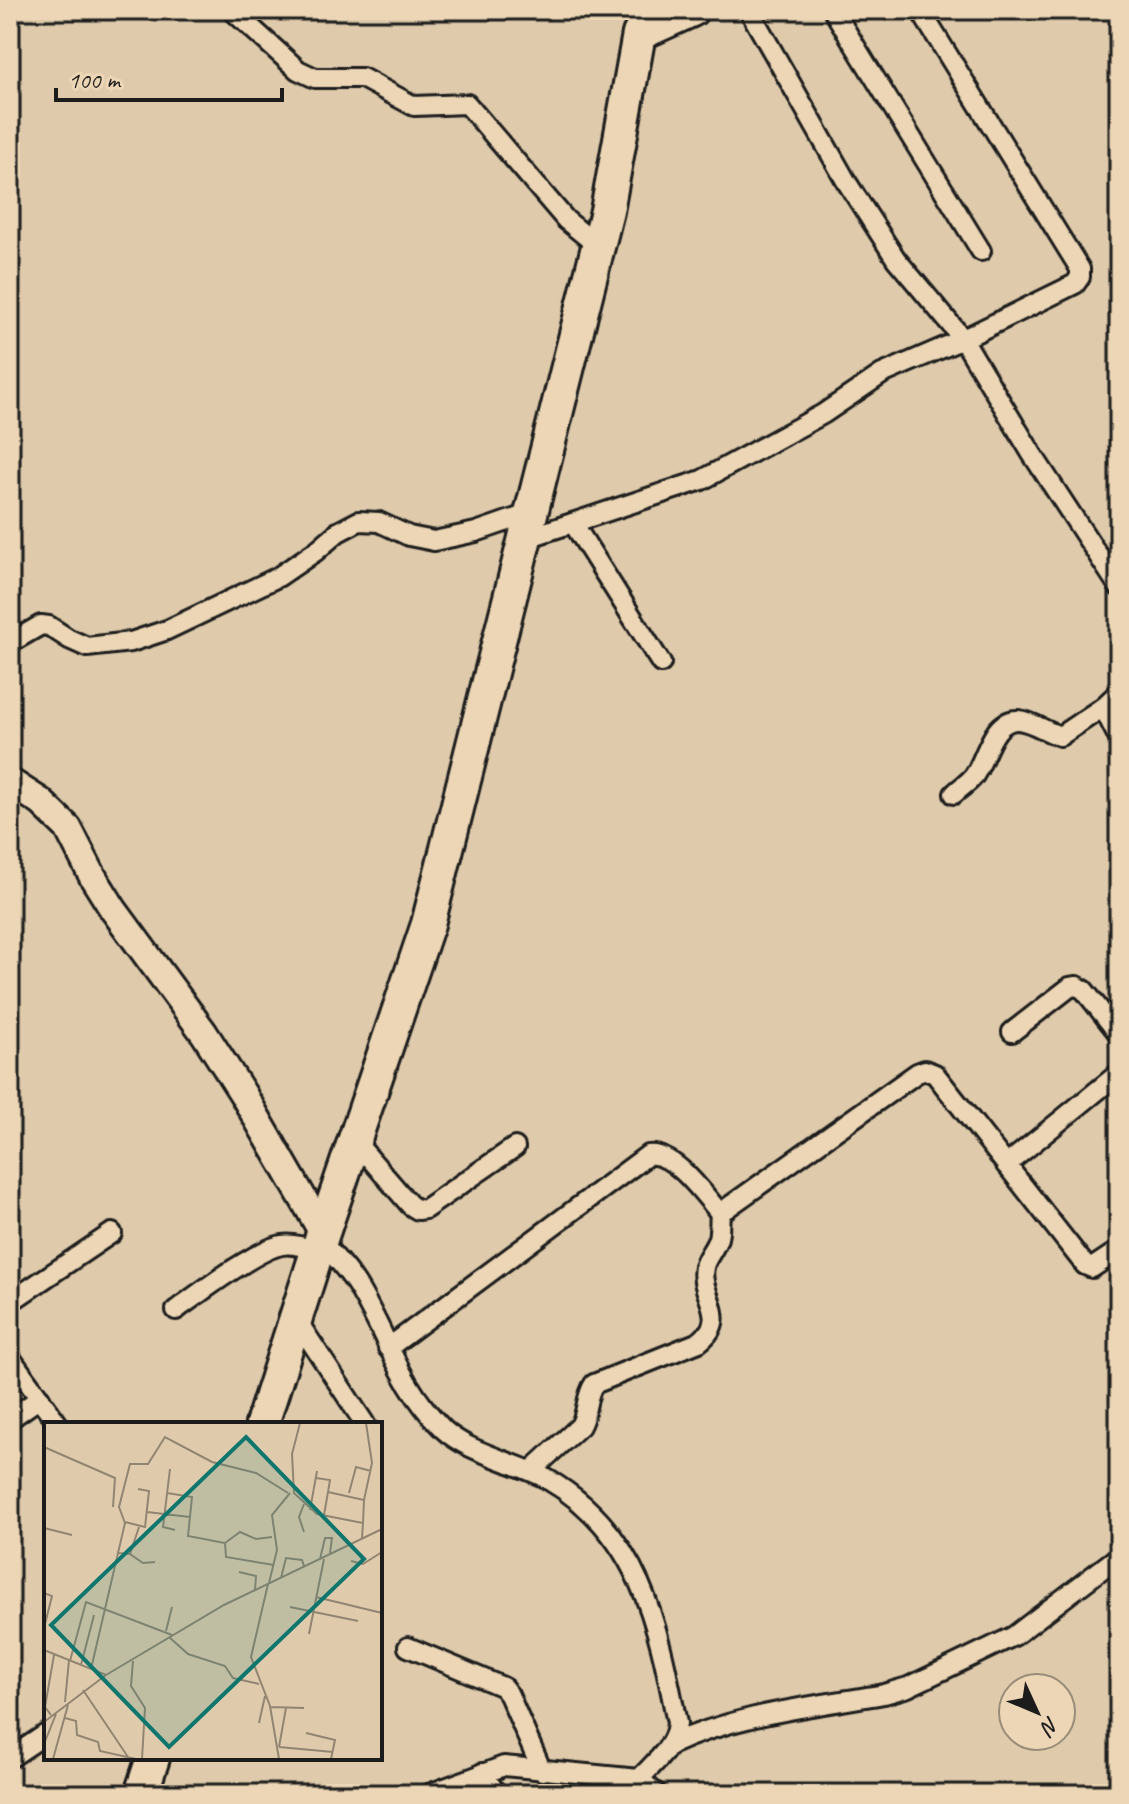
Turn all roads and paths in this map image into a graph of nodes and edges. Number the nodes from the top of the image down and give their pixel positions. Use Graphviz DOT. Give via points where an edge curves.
graph roads {
  1 [pos="232,10"];
  2 [pos="692,10"];
  3 [pos="749,10"];
  4 [pos="833,10"];
  5 [pos="920,10"];
  6 [pos="598,246"];
  7 [pos="981,251"];
  8 [pos="963,339"];
  9 [pos="573,523"];
  10 [pos="528,526"];
  11 [pos="1119,587"];
  12 [pos="10,643"];
  13 [pos="661,663"];
  14 [pos="1119,692"];
  15 [pos="1103,707"];
  16 [pos="1119,739"];
  17 [pos="10,782"];
  18 [pos="954,794"];
  19 [pos="1012,1032"];
  20 [pos="1119,1034"];
  21 [pos="1119,1073"];
  22 [pos="354,1140"];
  23 [pos="515,1147"];
  24 [pos="1006,1165"];
  25 [pos="720,1213"];
  26 [pos="112,1233"];
  27 [pos="321,1242"];
  28 [pos="1119,1250"];
  29 [pos="10,1302"];
  30 [pos="176,1310"];
  31 [pos="296,1319"];
  32 [pos="388,1348"];
  33 [pos="10,1357"];
  34 [pos="40,1398"];
  35 [pos="10,1419"];
  36 [pos="57,1422"];
  37 [pos="263,1422"];
  38 [pos="364,1422"];
  39 [pos="531,1471"];
  40 [pos="1119,1556"];
  41 [pos="408,1647"];
  42 [pos="44,1735"];
  43 [pos="670,1745"];
  44 [pos="10,1758"];
  45 [pos="152,1760"];
  46 [pos="542,1771"];
  47 [pos="482,1773"];
  48 [pos="639,1779"];
  49 [pos="141,1794"];
  50 [pos="429,1794"];
  51 [pos="497,1794"];
  52 [pos="657,1794"];
  1 -- 6 [label="street" via="309,76 362,78 414,106 471,107 566,220"];
  2 -- 6 [label="highway" via="639,34"];
  3 -- 8 [label="street" via="896,259"];
  4 -- 7 [label="street"];
  5 -- 8 [label="street" via="1080,269 1075,284"];
  6 -- 10 [label="highway"];
  8 -- 9 [label="street" via="869,381 823,414 718,473"];
  8 -- 11 [label="street"];
  9 -- 10 [label="street"];
  9 -- 13 [label="street"];
  10 -- 12 [label="street" via="434,541 379,522 359,521 278,577 167,630 131,642 87,647 41,625"];
  10 -- 22 [label="highway" via="428,924"];
  14 -- 15 [label="street"];
  15 -- 16 [label="street"];
  15 -- 18 [label="street" via="1060,736 1022,720 1004,725 972,778"];
  17 -- 27 [label="main road" via="68,828 113,909 243,1094"];
  19 -- 20 [label="street" via="1077,986"];
  21 -- 24 [label="street"];
  22 -- 23 [label="street" via="418,1210"];
  22 -- 27 [label="highway"];
  24 -- 25 [label="street" via="935,1074 925,1070"];
  24 -- 28 [label="street" via="1085,1265 1092,1268"];
  25 -- 32 [label="street" via="674,1162 648,1155"];
  25 -- 39 [label="street" via="718,1238 704,1264 715,1317 706,1337 594,1384 580,1426"];
  26 -- 29 [label="street"];
  27 -- 30 [label="street" via="274,1247"];
  27 -- 31 [label="highway"];
  27 -- 32 [label="street" via="356,1283"];
  31 -- 37 [label="highway"];
  31 -- 38 [label="street"];
  32 -- 39 [label="street" via="413,1395 445,1431"];
  33 -- 34 [label="street"];
  34 -- 35 [label="street"];
  34 -- 36 [label="street"];
  39 -- 43 [label="street" via="577,1500 636,1572 661,1641 677,1723"];
  40 -- 43 [label="street" via="1014,1636 908,1687 732,1721"];
  41 -- 46 [label="street" via="503,1687"];
  42 -- 44 [label="street"];
  43 -- 48 [label="street"];
  45 -- 49 [label="highway"];
  46 -- 47 [label="street" via="504,1766"];
  46 -- 48 [label="street"];
  47 -- 50 [label="street"];
  47 -- 51 [label="street"];
  48 -- 52 [label="street"];
}
